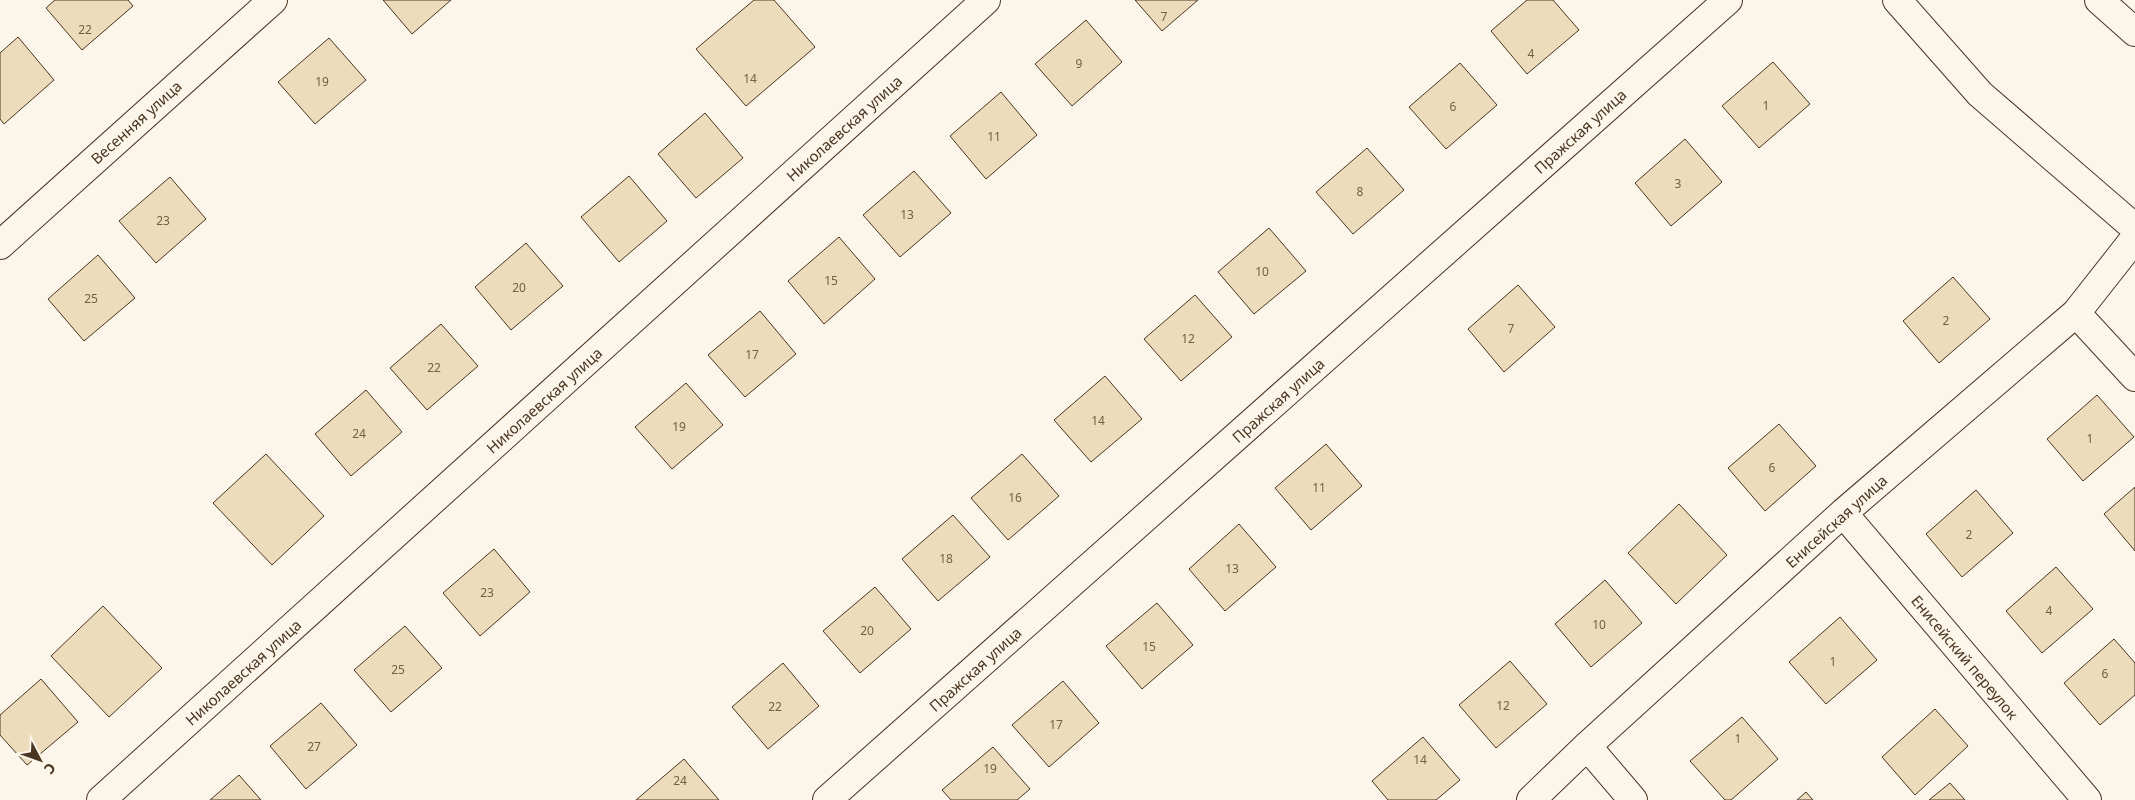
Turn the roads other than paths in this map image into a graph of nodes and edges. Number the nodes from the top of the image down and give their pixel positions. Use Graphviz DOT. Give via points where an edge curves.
graph roads {
  1 [pos="273,0"];
  2 [pos="986,0"];
  3 [pos="1728,0"];
  4 [pos="1897,0"];
  5 [pos="2099,0"];
  6 [pos="2135,32"];
  7 [pos="2135,228"];
  8 [pos="2135,238"];
  9 [pos="0,245"];
  10 [pos="2076,313"];
  11 [pos="2135,377"];
  12 [pos="1843,513"];
  13 [pos="1587,746"];
  14 [pos="101,800"];
  15 [pos="827,800"];
  16 [pos="1531,800"];
  17 [pos="1633,800"];
  18 [pos="2087,800"];
  1 -- 9 [label="street, Весенняя улица"];
  2 -- 14 [label="street, Николаевская улица"];
  3 -- 15 [label="street, Пражская улица"];
  4 -- 7 [label="street" via="1980,94"];
  5 -- 6 [label="street"];
  8 -- 10 [label="street, Енисейская улица"];
  10 -- 11 [label="street"];
  10 -- 12 [label="street, Енисейская улица"];
  12 -- 13 [label="street, Енисейская улица"];
  12 -- 18 [label="street, Енисейский переулок"];
  13 -- 16 [label="street, Енисейская улица"];
  13 -- 17 [label="street"];
}
